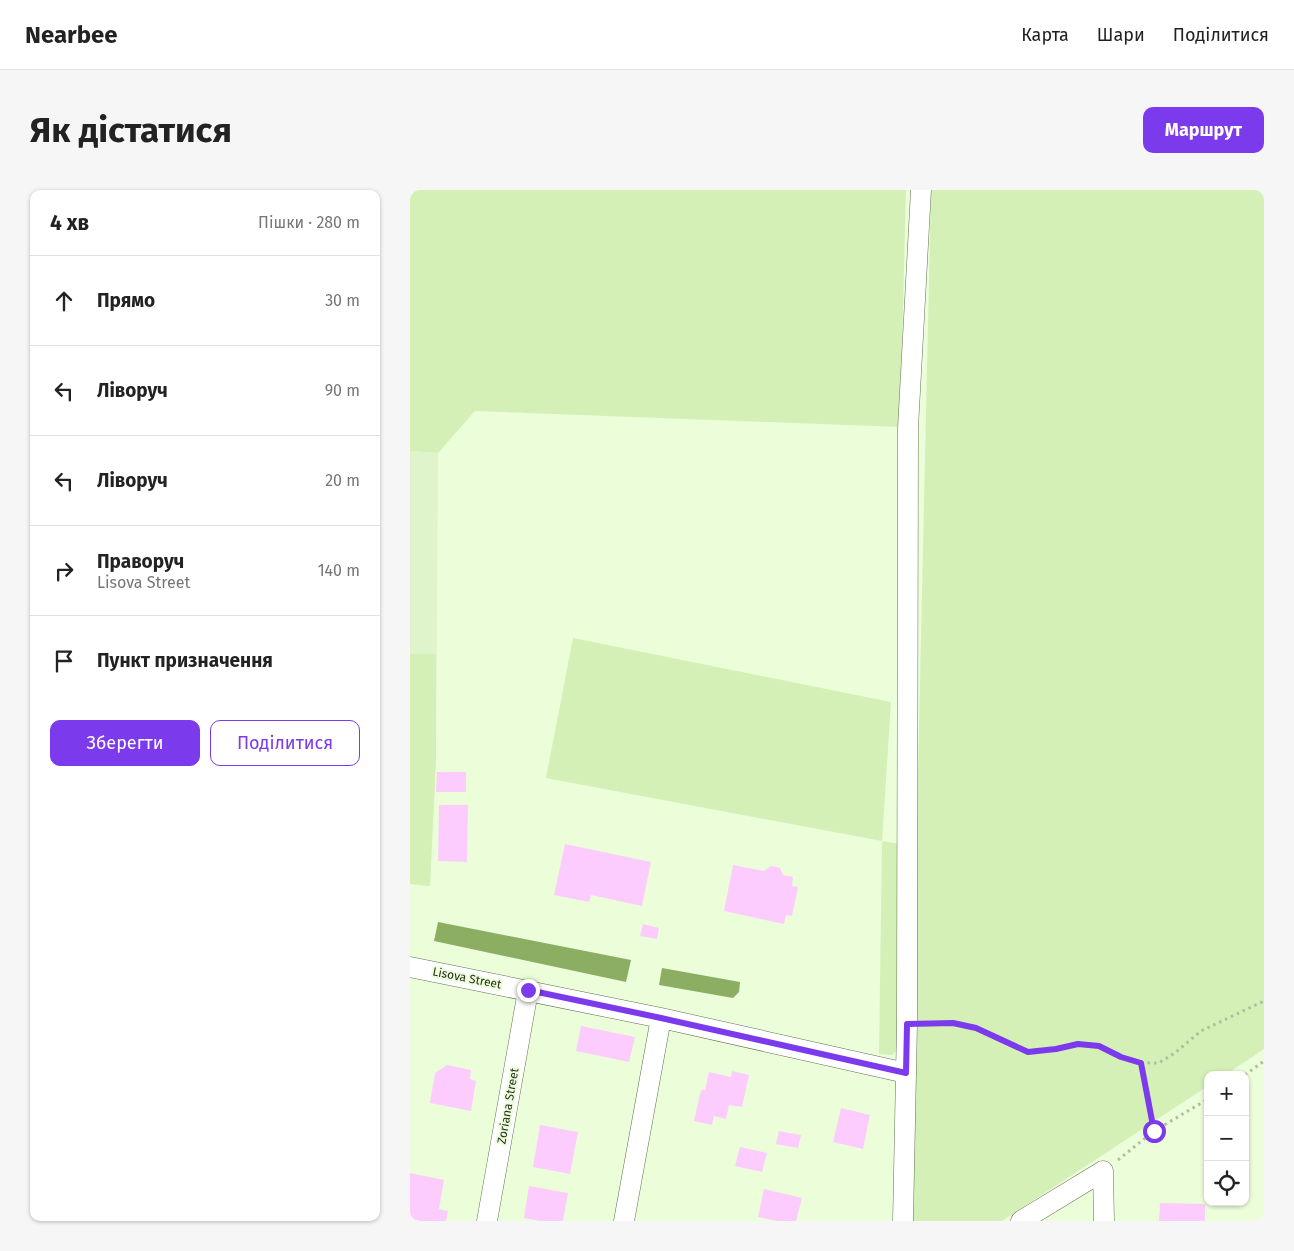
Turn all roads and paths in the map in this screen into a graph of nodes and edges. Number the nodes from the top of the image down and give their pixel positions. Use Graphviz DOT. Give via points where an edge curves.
graph roads {
  1 [pos="921,190"];
  2 [pos="410,967"];
  3 [pos="528,990"];
  4 [pos="1264,1001"];
  5 [pos="661,1018"];
  6 [pos="907,1024"];
  7 [pos="1264,1061"];
  8 [pos="1141,1063"];
  9 [pos="1249,1072"];
  10 [pos="906,1073"];
  11 [pos="1204,1102"];
  12 [pos="1154,1131"];
  13 [pos="1103,1171"];
  14 [pos="487,1221"];
  15 [pos="624,1221"];
  16 [pos="903,1221"];
  17 [pos="1021,1221"];
  18 [pos="1104,1221"];
  1 -- 6 [label="street" via="908,428"];
  2 -- 3 [label="street, Lisova Street"];
  3 -- 5 [label="street, Lisova Street"];
  3 -- 14 [label="street, Zoriana Street"];
  4 -- 8 [label="path" via="1201,1030 1159,1063"];
  5 -- 10 [label="street, Lisova Street"];
  5 -- 15 [label="street"];
  6 -- 8 [label="path" via="953,1023 976,1028 1028,1052 1078,1044 1099,1046"];
  6 -- 10 [label="street"];
  7 -- 9 [label="path"];
  8 -- 12 [label="path"];
  10 -- 16 [label="street"];
  11 -- 12 [label="path"];
  12 -- 13 [label="path"];
  13 -- 17 [label="street"];
  13 -- 18 [label="street"];
}
